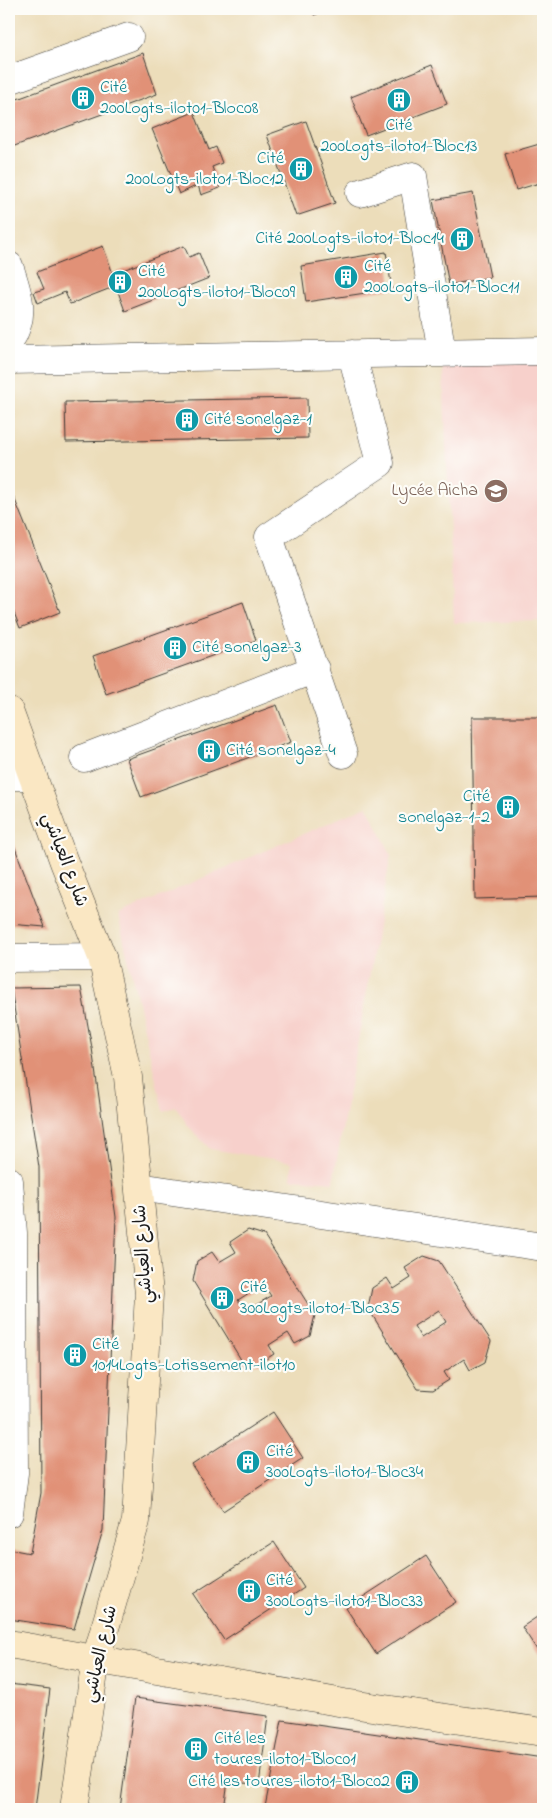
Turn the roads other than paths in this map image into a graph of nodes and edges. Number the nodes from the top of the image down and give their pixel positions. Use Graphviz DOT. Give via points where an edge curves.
graph roads {
  1 [pos="129,37"];
  2 [pos="9,80"];
  3 [pos="360,193"];
  4 [pos="9,266"];
  5 [pos="9,342"];
  6 [pos="543,351"];
  7 [pos="442,352"];
  8 [pos="352,354"];
  9 [pos="9,360"];
  10 [pos="315,669"];
  11 [pos="9,711"];
  12 [pos="344,754"];
  13 [pos="84,758"];
  14 [pos="21,776"];
  15 [pos="102,957"];
  16 [pos="9,958"];
  17 [pos="9,1181"];
  18 [pos="139,1187"];
  19 [pos="543,1247"];
  20 [pos="11,1337"];
  21 [pos="9,1513"];
  22 [pos="9,1644"];
  23 [pos="96,1659"];
  24 [pos="543,1732"];
  25 [pos="74,1809"];
  1 -- 2 [label="street"];
  3 -- 7 [label="street" via="413,176"];
  4 -- 5 [label="street" via="21,302 17,325"];
  6 -- 7 [label="street"];
  7 -- 8 [label="street"];
  8 -- 9 [label="street"];
  8 -- 10 [label="street" via="380,463 269,537"];
  10 -- 12 [label="street"];
  10 -- 13 [label="street"];
  11 -- 14 [label="street, شارع العياشي"];
  14 -- 15 [label="street, شارع العياشي"];
  15 -- 16 [label="street"];
  15 -- 18 [label="street, شارع العياشي" via="128,1077"];
  17 -- 20 [label="street" via="13,1233"];
  18 -- 19 [label="street"];
  18 -- 23 [label="street, شارع العياشي" via="149,1294 136,1521"];
  20 -- 21 [label="street" via="14,1473"];
  22 -- 23 [label="street"];
  23 -- 24 [label="street" via="344,1704"];
  23 -- 25 [label="street, شارع العياشي"];
}
